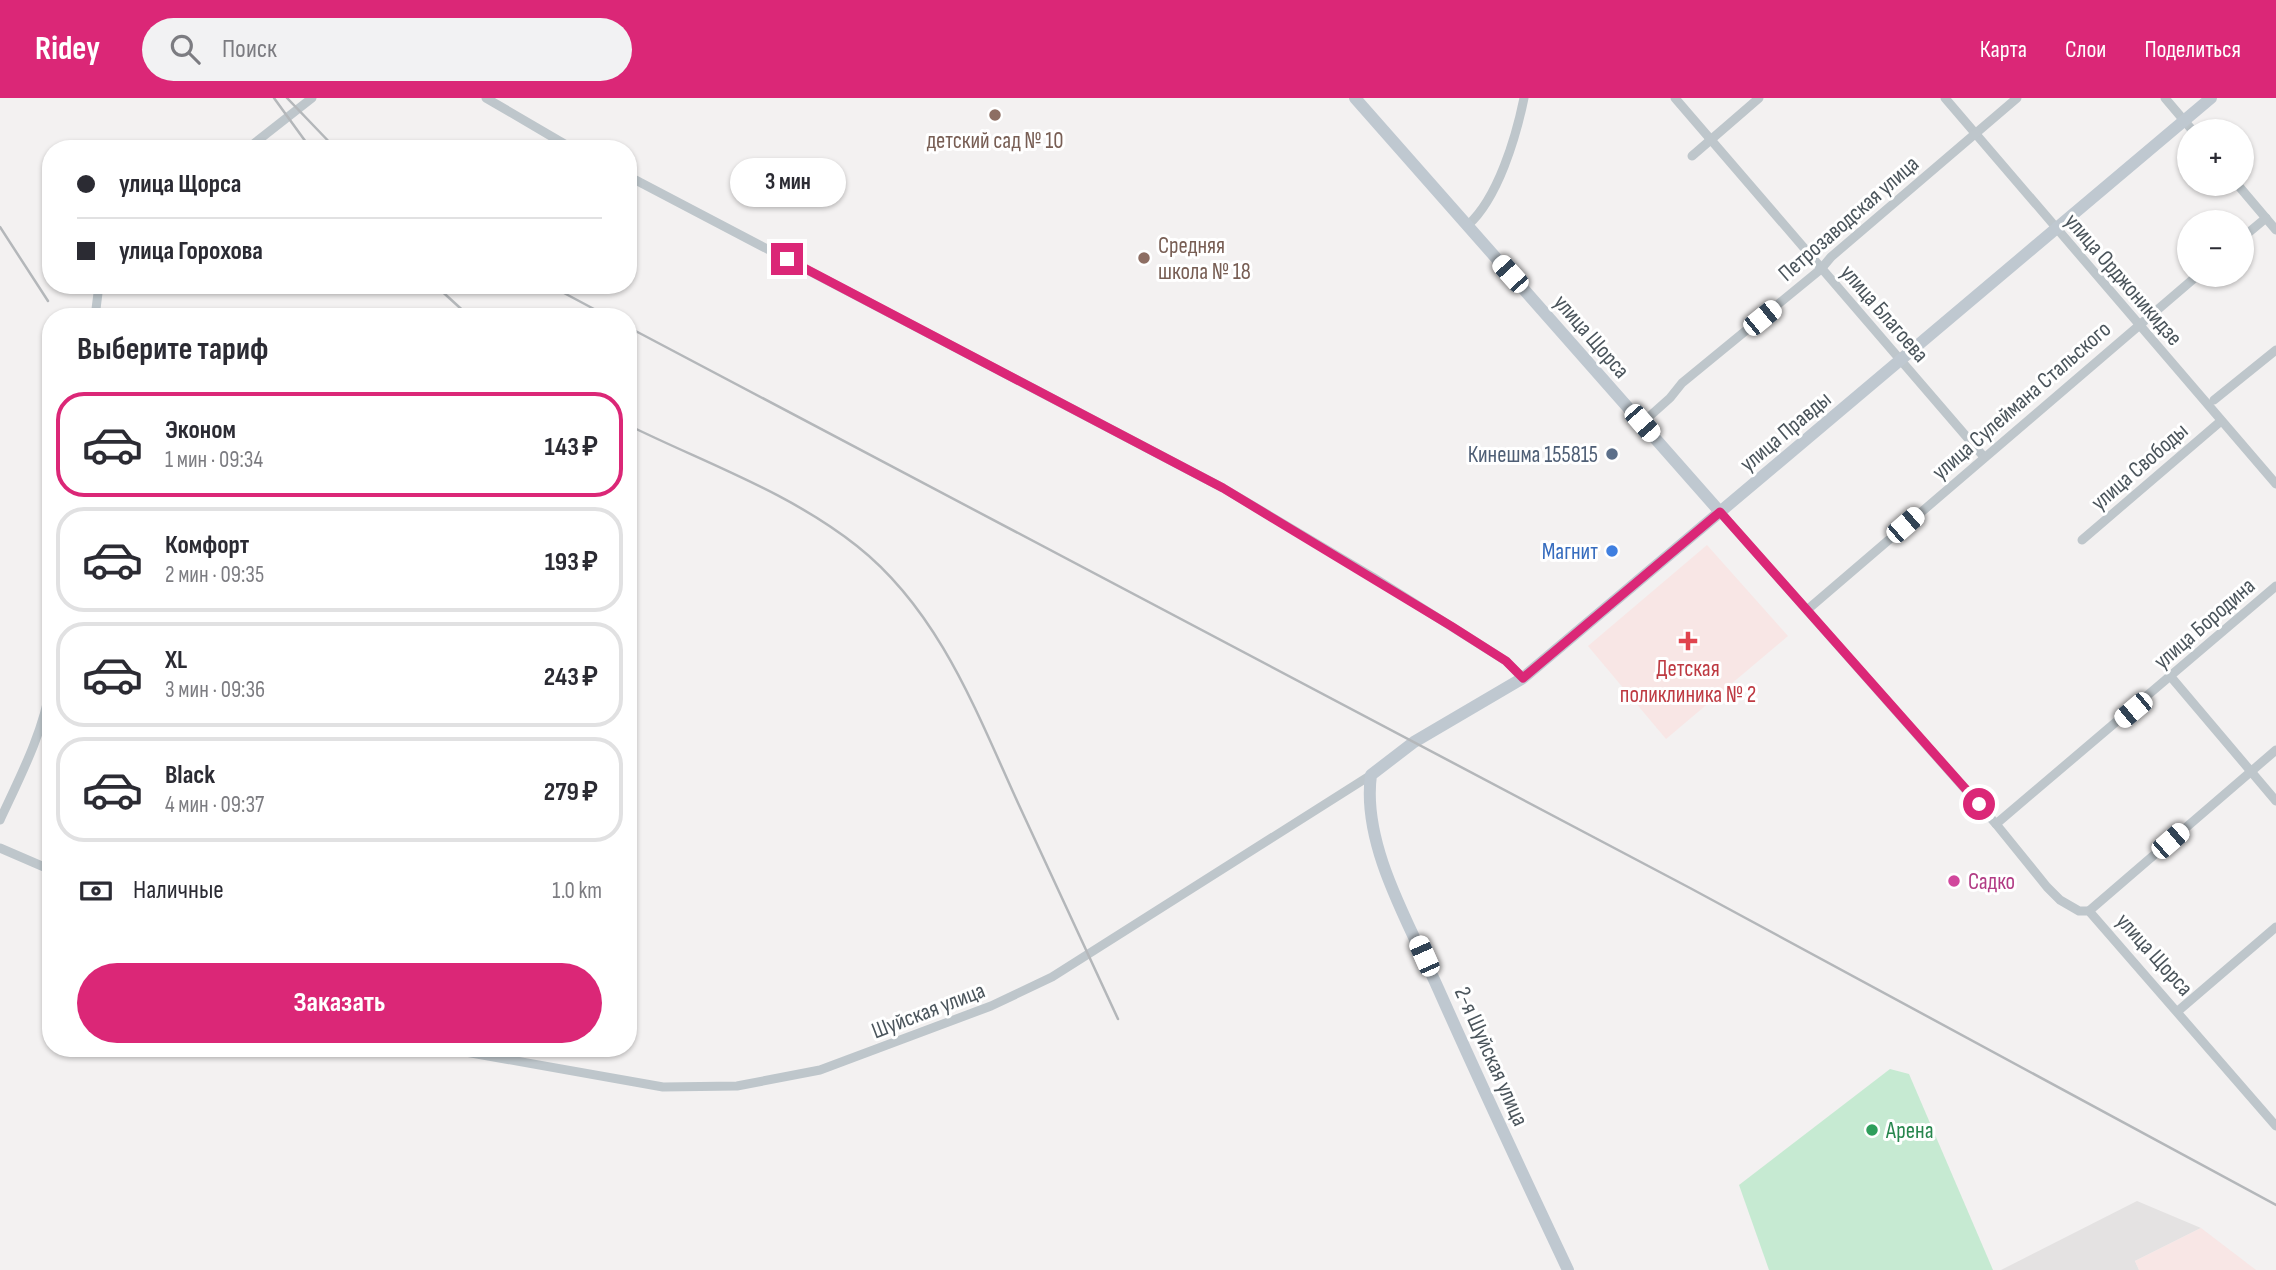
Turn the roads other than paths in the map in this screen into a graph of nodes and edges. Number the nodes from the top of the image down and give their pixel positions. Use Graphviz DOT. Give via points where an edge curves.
graph roads {
  1 [pos="312,98"];
  2 [pos="486,98"];
  3 [pos="1355,98"];
  4 [pos="1524,98"];
  5 [pos="1675,98"];
  6 [pos="1759,98"];
  7 [pos="1945,98"];
  8 [pos="2017,98"];
  9 [pos="2165,98"];
  10 [pos="2211,98"];
  11 [pos="2183,119"];
  12 [pos="2194,119"];
  13 [pos="1975,133"];
  14 [pos="2177,135"];
  15 [pos="1711,139"];
  16 [pos="258,140"];
  17 [pos="558,140"];
  18 [pos="1692,156"];
  19 [pos="637,181"];
  20 [pos="2247,196"];
  21 [pos="2266,218"];
  22 [pos="1468,225"];
  23 [pos="2254,228"];
  24 [pos="2057,230"];
  25 [pos="2276,230"];
  26 [pos="1821,269"];
  27 [pos="2183,287"];
  28 [pos="2138,324"];
  29 [pos="2276,350"];
  30 [pos="1900,362"];
  31 [pos="2214,400"];
  32 [pos="2221,421"];
  33 [pos="1642,423"];
  34 [pos="1983,457"];
  35 [pos="2276,484"];
  36 [pos="1720,512"];
  37 [pos="2081,540"];
  38 [pos="2276,586"];
  39 [pos="1807,610"];
  40 [pos="2171,677"];
  41 [pos="1523,678"];
  42 [pos="42,721"];
  43 [pos="2276,750"];
  44 [pos="2251,771"];
  45 [pos="1371,775"];
  46 [pos="2276,800"];
  47 [pos="0,820"];
  48 [pos="1996,824"];
  49 [pos="0,848"];
  50 [pos="42,866"];
  51 [pos="2089,911"];
  52 [pos="2276,927"];
  53 [pos="2178,1011"];
  54 [pos="494,1057"];
  55 [pos="2276,1126"];
  56 [pos="1568,1270"];
  1 -- 16 [label="street"];
  2 -- 17 [label="street"];
  3 -- 22 [label="street, улица Щорса"];
  4 -- 22 [label="street" via="1510,152 1480,212"];
  5 -- 15 [label="street, улица Благоева"];
  6 -- 15 [label="street"];
  7 -- 13 [label="street, улица Орджоникидзе"];
  8 -- 13 [label="street, Петрозаводская улица"];
  9 -- 11 [label="street"];
  10 -- 12 [label="street, улица Правды"];
  13 -- 24 [label="street, улица Орджоникидзе"];
  13 -- 26 [label="street, Петрозаводская улица"];
  14 -- 24 [label="street, улица Правды"];
  15 -- 18 [label="street"];
  15 -- 26 [label="street, улица Благоева"];
  19 -- 41 [label="street" via="1223,488 1506,661"];
  20 -- 21 [label="street"];
  21 -- 23 [label="street"];
  21 -- 25 [label="street"];
  22 -- 33 [label="street, улица Щорса"];
  24 -- 28 [label="street, улица Орджоникидзе"];
  24 -- 30 [label="street, улица Правды"];
  26 -- 30 [label="street, улица Благоева"];
  26 -- 33 [label="street, Петрозаводская улица" via="1682,383"];
  27 -- 28 [label="street, улица Сулеймана Стальского"];
  28 -- 32 [label="street, улица Орджоникидзе"];
  28 -- 34 [label="street, улица Сулеймана Стальского"];
  29 -- 31 [label="street"];
  30 -- 34 [label="street, улица Благоева"];
  30 -- 36 [label="street, улица Правды"];
  32 -- 35 [label="street, улица Орджоникидзе"];
  32 -- 37 [label="street, улица Свободы"];
  33 -- 36 [label="street, улица Щорса"];
  34 -- 39 [label="street, улица Сулеймана Стальского"];
  36 -- 39 [label="street, улица Щорса"];
  36 -- 41 [label="street, улица Правды"];
  38 -- 40 [label="street, улица Бородина"];
  39 -- 48 [label="street, улица Щорса"];
  40 -- 44 [label="street"];
  40 -- 48 [label="street, улица Бородина"];
  41 -- 45 [label="street, улица Правды" via="1415,742"];
  42 -- 47 [label="street"];
  43 -- 44 [label="street"];
  44 -- 46 [label="street"];
  44 -- 51 [label="street"];
  45 -- 54 [label="street, Шуйская улица" via="1052,977 943,1026 832,1066 737,1086 691,1089"];
  45 -- 56 [label="street, 2-я Шуйская улица" via="1370,820 1395,890"];
  48 -- 51 [label="street, улица Щорса" via="2060,900 2079,911"];
  49 -- 50 [label="street"];
  51 -- 53 [label="street, улица Щорса"];
  52 -- 53 [label="street"];
  53 -- 55 [label="street, улица Щорса"];
}
